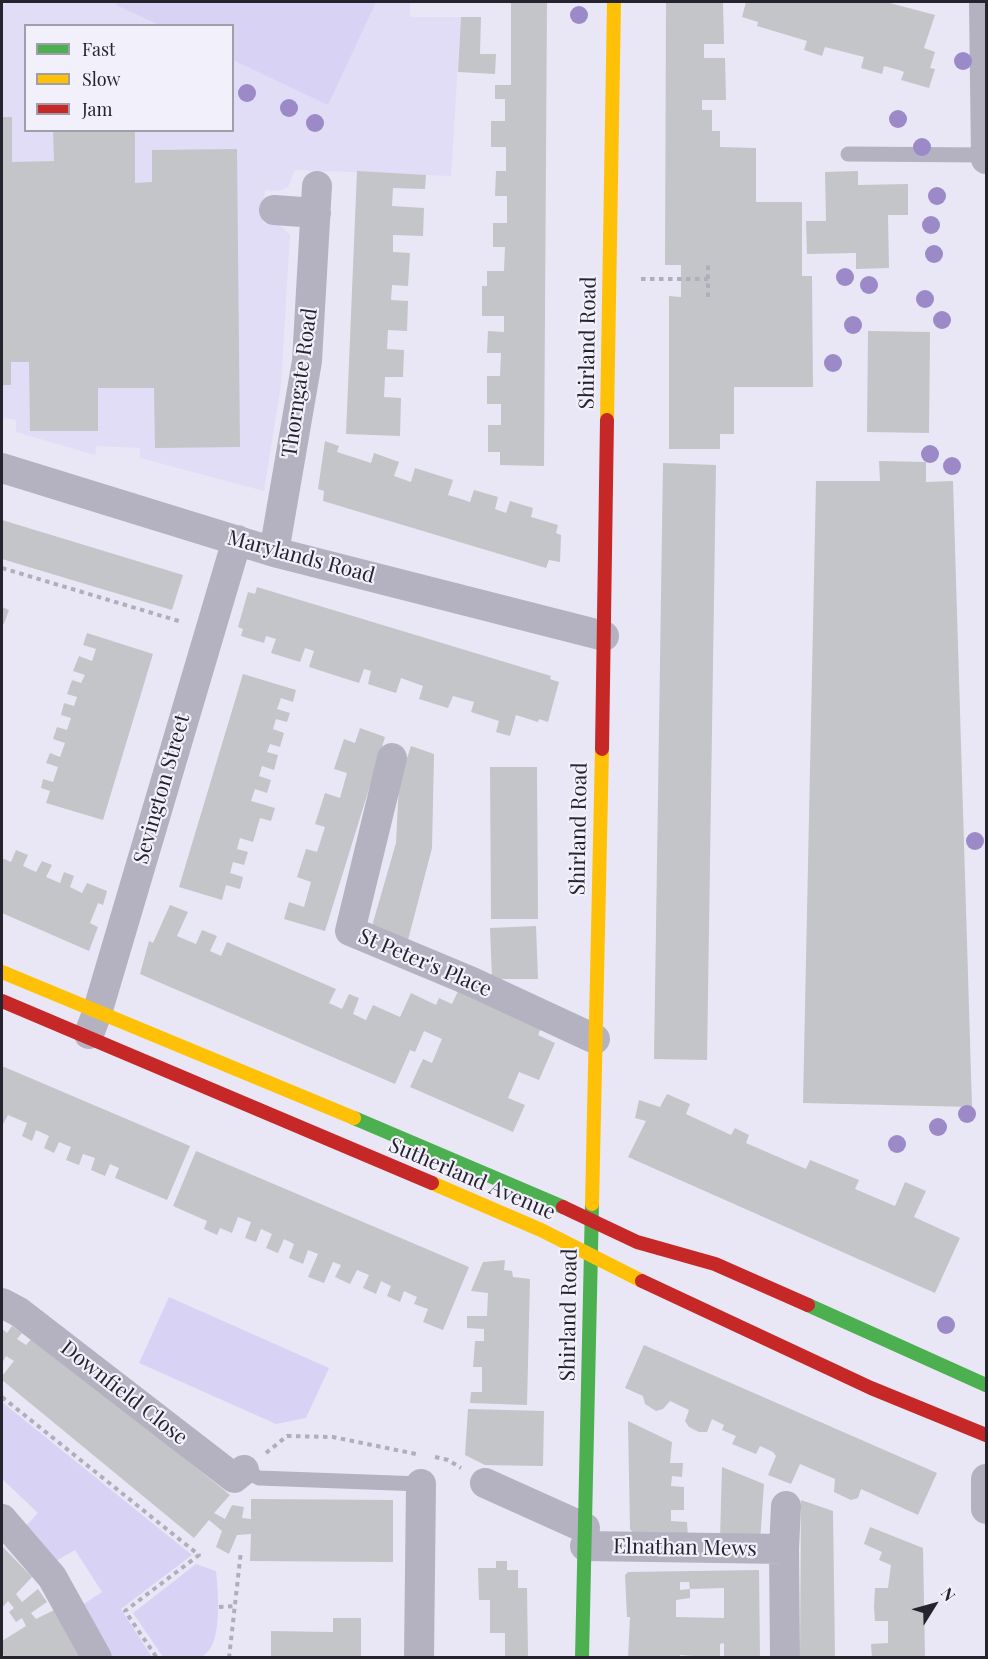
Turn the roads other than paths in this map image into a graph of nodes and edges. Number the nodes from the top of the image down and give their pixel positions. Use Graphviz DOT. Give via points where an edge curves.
graph roads {
  1 [pos="614,2"];
  2 [pos="984,2"];
  3 [pos="848,154"];
  4 [pos="986,157"];
  5 [pos="274,210"];
  6 [pos="2,468"];
  7 [pos="237,540"];
  8 [pos="274,552"];
  9 [pos="604,636"];
  10 [pos="392,758"];
  11 [pos="2,972"];
  12 [pos="2,1002"];
  13 [pos="93,1025"];
  14 [pos="595,1039"];
  15 [pos="591,1220"];
  16 [pos="591,1256"];
  17 [pos="2,1303"];
  18 [pos="987,1385"];
  19 [pos="987,1435"];
  20 [pos="244,1470"];
  21 [pos="425,1470"];
  22 [pos="987,1479"];
  23 [pos="485,1483"];
  24 [pos="786,1506"];
  25 [pos="987,1509"];
  26 [pos="2,1518"];
  27 [pos="585,1537"];
  28 [pos="784,1550"];
  29 [pos="97,1658"];
  30 [pos="419,1658"];
  31 [pos="582,1658"];
  32 [pos="784,1658"];
  1 -- 9 [label="street, Shirland Road"];
  2 -- 4 [label="street"];
  3 -- 4 [label="lane"];
  5 -- 8 [label="street, Thorngate Road" via="316,199 307,361"];
  6 -- 7 [label="street, Marylands Road"];
  7 -- 8 [label="street, Marylands Road"];
  7 -- 13 [label="street, Sevington Street"];
  8 -- 9 [label="street, Marylands Road"];
  9 -- 14 [label="street, Shirland Road"];
  10 -- 14 [label="street, St Peter's Place" via="350,931"];
  11 -- 13 [label="street, Sutherland Avenue"];
  12 -- 13 [label="street, Sutherland Avenue"];
  13 -- 15 [label="street, Sutherland Avenue" via="542,1197"];
  13 -- 16 [label="street, Sutherland Avenue"];
  14 -- 15 [label="street, Shirland Road"];
  15 -- 16 [label="street, Shirland Road"];
  15 -- 18 [label="street, Sutherland Avenue" via="637,1242 715,1264"];
  16 -- 19 [label="street, Sutherland Avenue" via="871,1388"];
  16 -- 27 [label="street, Shirland Road"];
  17 -- 20 [label="street, Downfield Close" via="19,1312 234,1478"];
  20 -- 21 [label="lane" via="259,1478"];
  21 -- 30 [label="street"];
  22 -- 25 [label="street"];
  23 -- 27 [label="street"];
  24 -- 28 [label="street, Elnathan Mews"];
  26 -- 29 [label="street" via="52,1577"];
  27 -- 28 [label="street, Elnathan Mews"];
  27 -- 31 [label="street, Shirland Road"];
  28 -- 32 [label="street, Elnathan Mews"];
}
